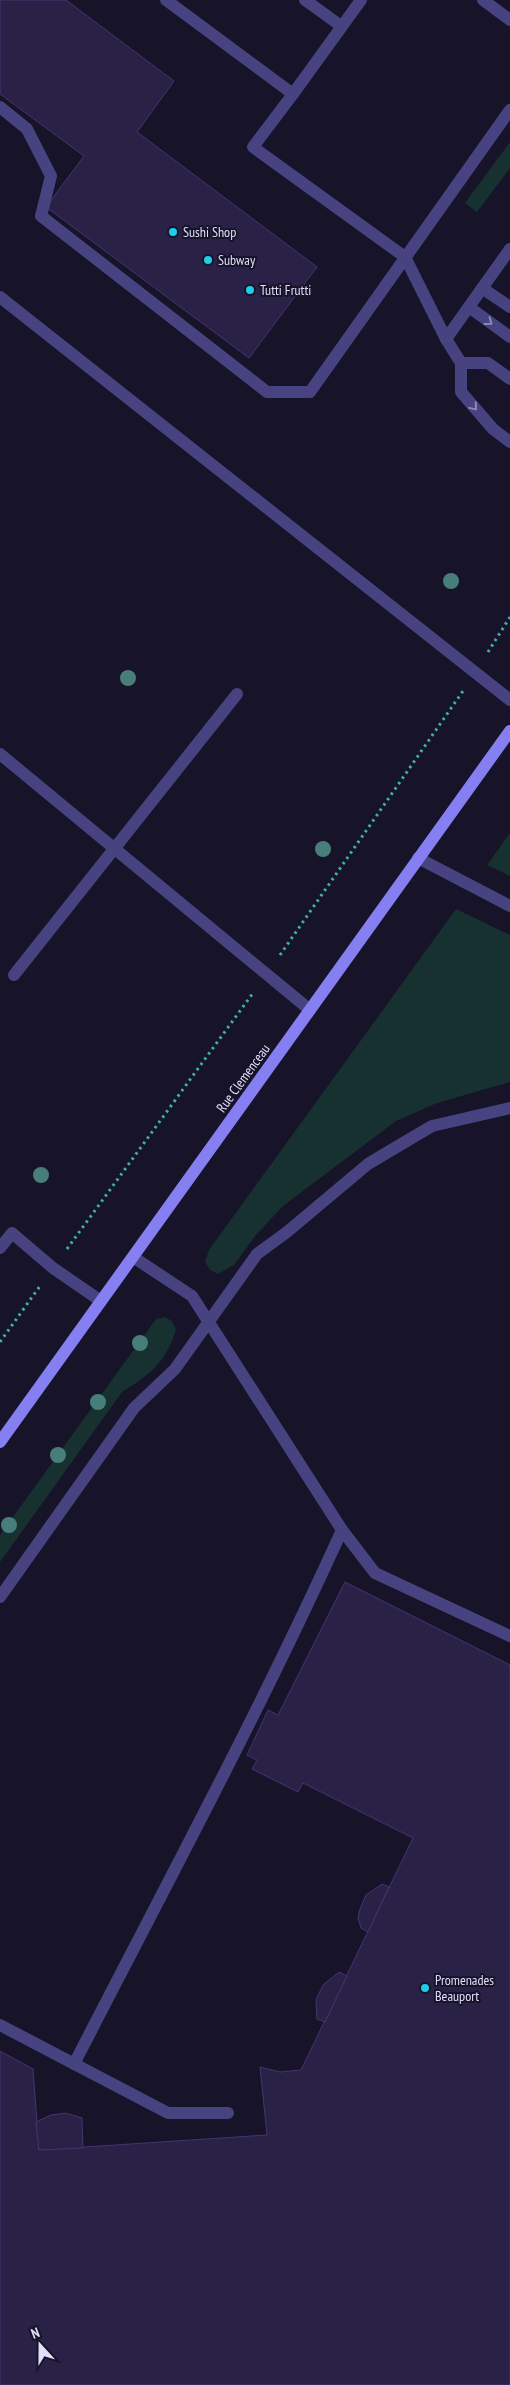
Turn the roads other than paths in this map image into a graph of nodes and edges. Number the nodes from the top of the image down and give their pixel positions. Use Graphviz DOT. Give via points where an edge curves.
graph roads {
  1 [pos="166,0"];
  2 [pos="305,0"];
  3 [pos="361,0"];
  4 [pos="483,0"];
  5 [pos="510,20"];
  6 [pos="341,26"];
  7 [pos="293,94"];
  8 [pos="0,107"];
  9 [pos="510,110"];
  10 [pos="510,249"];
  11 [pos="405,257"];
  12 [pos="482,288"];
  13 [pos="0,297"];
  14 [pos="510,307"];
  15 [pos="469,308"];
  16 [pos="510,337"];
  17 [pos="446,339"];
  18 [pos="461,363"];
  19 [pos="510,379"];
  20 [pos="510,442"];
  21 [pos="237,694"];
  22 [pos="510,700"];
  23 [pos="510,731"];
  24 [pos="0,754"];
  25 [pos="115,849"];
  26 [pos="418,858"];
  27 [pos="510,906"];
  28 [pos="14,975"];
  29 [pos="310,1010"];
  30 [pos="510,1108"];
  31 [pos="0,1248"];
  32 [pos="133,1257"];
  33 [pos="100,1301"];
  34 [pos="209,1320"];
  35 [pos="0,1442"];
  36 [pos="342,1530"];
  37 [pos="0,1598"];
  38 [pos="510,1636"];
  39 [pos="0,2025"];
  40 [pos="74,2064"];
  41 [pos="228,2113"];
  1 -- 7 [label="lane"];
  2 -- 6 [label="lane"];
  3 -- 6 [label="lane"];
  4 -- 5 [label="lane"];
  6 -- 7 [label="lane"];
  7 -- 11 [label="lane" via="253,147"];
  8 -- 11 [label="lane" via="27,129 51,176 41,216 267,392 310,392"];
  9 -- 11 [label="lane"];
  10 -- 12 [label="lane"];
  11 -- 17 [label="lane"];
  12 -- 14 [label="lane"];
  12 -- 15 [label="lane"];
  13 -- 22 [label="lane"];
  15 -- 16 [label="lane, one-way"];
  15 -- 17 [label="lane"];
  17 -- 18 [label="lane"];
  18 -- 19 [label="lane" via="488,363"];
  18 -- 20 [label="lane, one-way" via="461,392 493,429"];
  21 -- 25 [label="lane"];
  23 -- 26 [label="street, Rue Clemenceau"];
  24 -- 25 [label="lane"];
  25 -- 28 [label="lane"];
  25 -- 29 [label="lane"];
  26 -- 27 [label="lane"];
  26 -- 29 [label="street, Rue Clemenceau"];
  29 -- 32 [label="street, Rue Clemenceau"];
  30 -- 34 [label="lane" via="432,1126 368,1164 257,1254"];
  31 -- 33 [label="lane" via="12,1233"];
  32 -- 33 [label="street, Rue Clemenceau"];
  32 -- 34 [label="lane" via="192,1296"];
  33 -- 35 [label="street, Rue Clemenceau"];
  34 -- 36 [label="lane"];
  34 -- 37 [label="lane" via="175,1369 134,1408"];
  36 -- 38 [label="lane" via="375,1572"];
  36 -- 40 [label="lane" via="310,1602"];
  39 -- 40 [label="lane"];
  40 -- 41 [label="lane" via="168,2113"];
}
